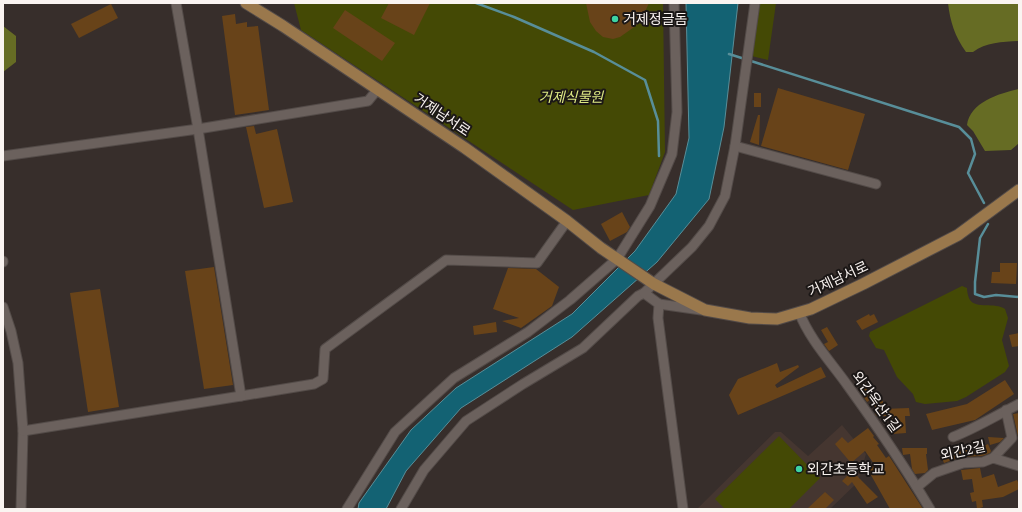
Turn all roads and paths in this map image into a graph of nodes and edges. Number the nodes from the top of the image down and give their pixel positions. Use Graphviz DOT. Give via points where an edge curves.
graph roads {
  1 [pos="176,3"];
  2 [pos="246,3"];
  3 [pos="674,3"];
  4 [pos="755,3"];
  5 [pos="377,90"];
  6 [pos="198,129"];
  7 [pos="735,146"];
  8 [pos="3,156"];
  9 [pos="876,184"];
  10 [pos="1019,190"];
  11 [pos="567,221"];
  12 [pos="617,258"];
  13 [pos="654,284"];
  14 [pos="644,293"];
  15 [pos="659,304"];
  16 [pos="3,307"];
  17 [pos="705,310"];
  18 [pos="799,312"];
  19 [pos="242,396"];
  20 [pos="1019,404"];
  21 [pos="1006,410"];
  22 [pos="23,431"];
  23 [pos="953,437"];
  24 [pos="993,458"];
  25 [pos="1019,466"];
  26 [pos="917,487"];
  27 [pos="21,509"];
  28 [pos="347,509"];
  29 [pos="401,509"];
  30 [pos="683,509"];
  31 [pos="930,509"];
  1 -- 6 [label="street"];
  2 -- 5 [label="main road, 거제남서로"];
  3 -- 12 [label="street" via="677,112 672,154 650,206"];
  4 -- 7 [label="street"];
  5 -- 6 [label="street" via="368,101"];
  5 -- 11 [label="main road, 거제남서로" via="465,148"];
  6 -- 8 [label="street"];
  6 -- 19 [label="street"];
  7 -- 9 [label="street"];
  7 -- 13 [label="street" via="725,196 710,226"];
  10 -- 18 [label="main road, 거제남서로" via="958,235 863,284 811,309"];
  11 -- 12 [label="main road, 거제남서로"];
  11 -- 19 [label="street" via="537,262 446,260 325,349 323,379 314,384"];
  12 -- 13 [label="main road, 거제남서로"];
  12 -- 28 [label="street" via="570,300 528,332 454,378 395,432"];
  13 -- 14 [label="street"];
  13 -- 17 [label="main road, 거제남서로"];
  14 -- 15 [label="street"];
  14 -- 29 [label="street" via="583,348 466,421 424,470"];
  15 -- 17 [label="street"];
  15 -- 30 [label="street" via="658,318"];
  16 -- 22 [label="street" via="18,363"];
  17 -- 18 [label="main road, 거제남서로" via="750,318 777,319"];
  18 -- 26 [label="street, 외간옥산1길" via="810,335 876,425"];
  19 -- 22 [label="street"];
  20 -- 21 [label="street"];
  21 -- 23 [label="street" via="981,425"];
  21 -- 24 [label="street" via="1012,438"];
  22 -- 27 [label="street"];
  24 -- 25 [label="street, 외간2길"];
  24 -- 26 [label="street, 외간2길" via="943,469"];
  26 -- 31 [label="street, 외간옥산1길"];
}
